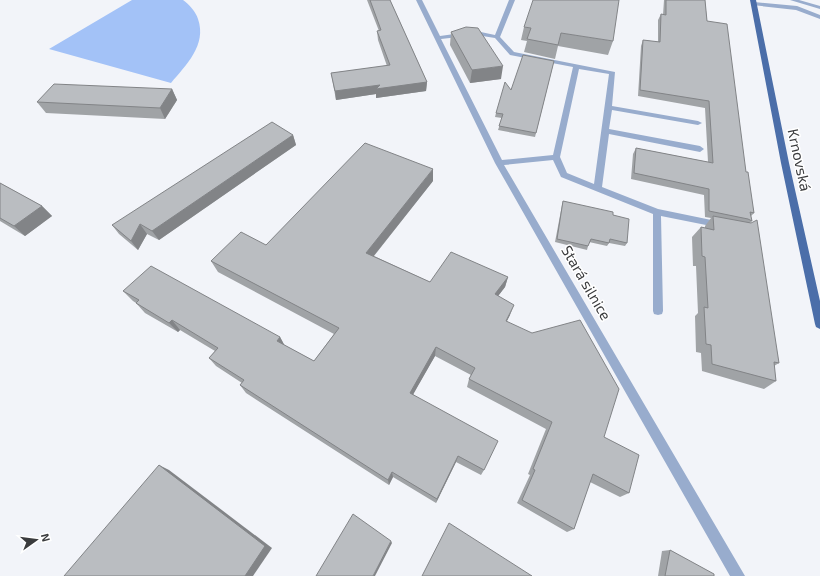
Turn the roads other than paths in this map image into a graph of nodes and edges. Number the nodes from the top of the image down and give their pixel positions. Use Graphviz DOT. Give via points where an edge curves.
graph roads {
  1 [pos="419,0"];
  2 [pos="512,0"];
  3 [pos="793,0"];
  4 [pos="806,0"];
  5 [pos="753,2"];
  6 [pos="820,8"];
  7 [pos="820,17"];
  8 [pos="437,38"];
  9 [pos="497,38"];
  10 [pos="576,67"];
  11 [pos="608,107"];
  12 [pos="698,123"];
  13 [pos="605,131"];
  14 [pos="700,149"];
  15 [pos="556,157"];
  16 [pos="499,164"];
  17 [pos="598,189"];
  18 [pos="657,212"];
  19 [pos="727,226"];
  20 [pos="658,312"];
  21 [pos="820,324"];
  22 [pos="738,576"];
  1 -- 8 [label="street, Stará silnice"];
  2 -- 9 [label="street"];
  3 -- 6 [label="street"];
  4 -- 6 [label="street"];
  5 -- 7 [label="street" via="797,8"];
  5 -- 21 [label="main road, Krnovská"];
  8 -- 9 [label="street" via="476,33"];
  8 -- 16 [label="street, Stará silnice"];
  9 -- 10 [label="street" via="512,54"];
  10 -- 11 [label="street" via="613,73"];
  10 -- 15 [label="street"];
  11 -- 12 [label="street"];
  11 -- 13 [label="street"];
  13 -- 14 [label="street"];
  13 -- 17 [label="street"];
  15 -- 16 [label="street"];
  15 -- 17 [label="street" via="564,175"];
  16 -- 22 [label="street, Stará silnice"];
  17 -- 18 [label="street"];
  18 -- 19 [label="street"];
  18 -- 20 [label="street"];
}
